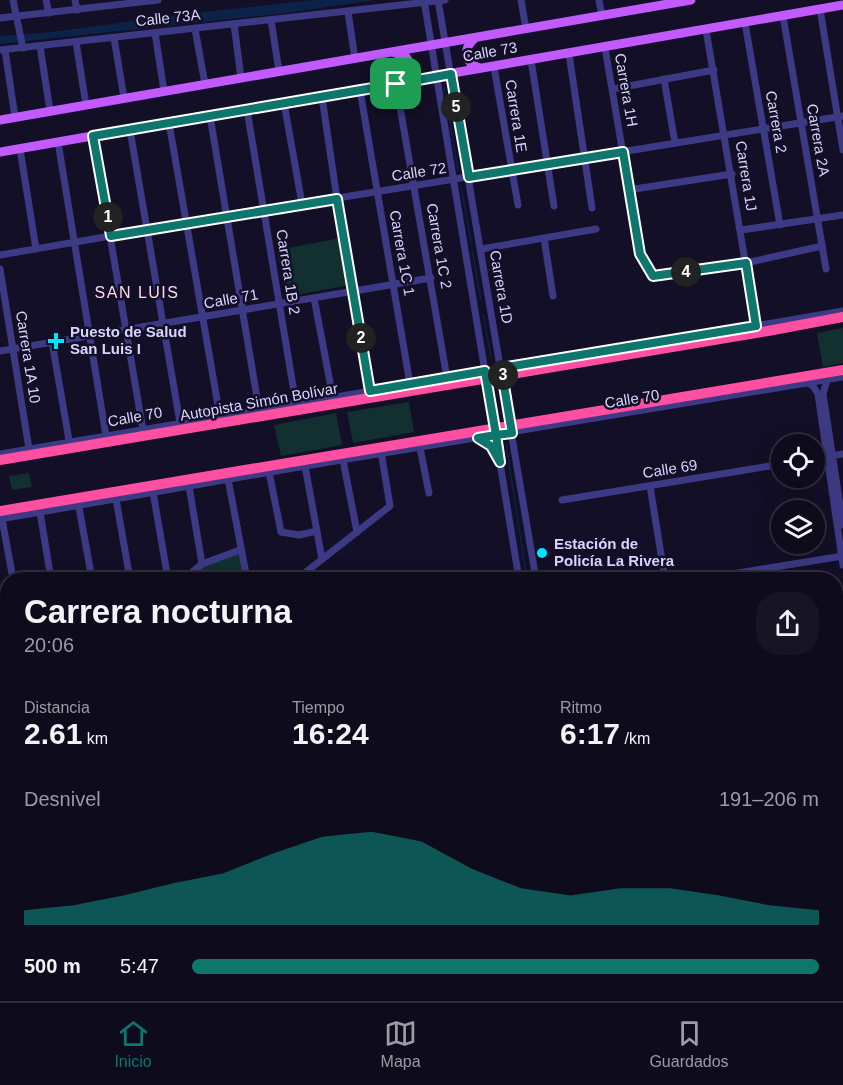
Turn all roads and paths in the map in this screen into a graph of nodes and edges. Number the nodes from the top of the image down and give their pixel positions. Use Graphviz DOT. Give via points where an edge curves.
graph roads {
  1 [pos="13,0"];
  2 [pos="46,0"];
  3 [pos="75,0"];
  4 [pos="158,0"];
  5 [pos="440,0"];
  6 [pos="521,0"];
  7 [pos="599,0"];
  8 [pos="691,0"];
  9 [pos="831,0"];
  10 [pos="148,1"];
  11 [pos="115,2"];
  12 [pos="424,2"];
  13 [pos="843,5"];
  14 [pos="822,9"];
  15 [pos="77,10"];
  16 [pos="348,12"];
  17 [pos="49,13"];
  18 [pos="602,16"];
  19 [pos="783,16"];
  20 [pos="0,18"];
  21 [pos="16,19"];
  22 [pos="271,20"];
  23 [pos="745,23"];
  24 [pos="234,24"];
  25 [pos="195,29"];
  26 [pos="526,29"];
  27 [pos="706,30"];
  28 [pos="155,33"];
  29 [pos="114,38"];
  30 [pos="476,38"];
  31 [pos="76,42"];
  32 [pos="446,44"];
  33 [pos="22,46"];
  34 [pos="40,46"];
  35 [pos="431,46"];
  36 [pos="605,48"];
  37 [pos="2,50"];
  38 [pos="394,53"];
  39 [pos="569,54"];
  40 [pos="355,59"];
  41 [pos="531,60"];
  42 [pos="494,67"];
  43 [pos="482,69"];
  44 [pos="714,70"];
  45 [pos="279,71"];
  46 [pos="451,74"];
  47 [pos="436,77"];
  48 [pos="241,78"];
  49 [pos="664,79"];
  50 [pos="205,84"];
  51 [pos="398,84"];
  52 [pos="613,89"];
  53 [pos="360,90"];
  54 [pos="164,91"];
  55 [pos="322,97"];
  56 [pos="124,98"];
  57 [pos="284,103"];
  58 [pos="86,105"];
  59 [pos="247,110"];
  60 [pos="50,111"];
  61 [pos="210,116"];
  62 [pos="840,116"];
  63 [pos="15,117"];
  64 [pos="0,120"];
  65 [pos="169,123"];
  66 [pos="801,123"];
  67 [pos="764,129"];
  68 [pos="130,130"];
  69 [pos="726,135"];
  70 [pos="93,136"];
  71 [pos="58,142"];
  72 [pos="675,143"];
  73 [pos="20,149"];
  74 [pos="843,150"];
  75 [pos="1,152"];
  76 [pos="623,152"];
  77 [pos="585,159"];
  78 [pos="548,165"];
  79 [pos="511,171"];
  80 [pos="732,174"];
  81 [pos="469,177"];
  82 [pos="453,180"];
  83 [pos="414,186"];
  84 [pos="628,190"];
  85 [pos="378,192"];
  86 [pos="337,199"];
  87 [pos="302,204"];
  88 [pos="518,205"];
  89 [pos="554,206"];
  90 [pos="592,208"];
  91 [pos="264,210"];
  92 [pos="843,215"];
  93 [pos="227,216"];
  94 [pos="818,219"];
  95 [pos="186,223"];
  96 [pos="780,225"];
  97 [pos="596,229"];
  98 [pos="147,230"];
  99 [pos="741,230"];
  100 [pos="111,236"];
  101 [pos="544,238"];
  102 [pos="74,243"];
  103 [pos="822,246"];
  104 [pos="36,249"];
  105 [pos="481,249"];
  106 [pos="0,255"];
  107 [pos="746,263"];
  108 [pos="0,269"];
  109 [pos="826,269"];
  110 [pos="431,278"];
  111 [pos="394,285"];
  112 [pos="353,291"];
  113 [pos="552,296"];
  114 [pos="314,298"];
  115 [pos="279,304"];
  116 [pos="243,310"];
  117 [pos="843,311"];
  118 [pos="202,317"];
  119 [pos="843,317"];
  120 [pos="795,319"];
  121 [pos="163,324"];
  122 [pos="756,326"];
  123 [pos="127,330"];
  124 [pos="768,331"];
  125 [pos="89,336"];
  126 [pos="52,342"];
  127 [pos="12,349"];
  128 [pos="0,351"];
  129 [pos="548,364"];
  130 [pos="843,370"];
  131 [pos="502,372"];
  132 [pos="486,375"];
  133 [pos="843,377"];
  134 [pos="447,378"];
  135 [pos="827,380"];
  136 [pos="808,383"];
  137 [pos="410,384"];
  138 [pos="767,388"];
  139 [pos="371,394"];
  140 [pos="333,398"];
  141 [pos="296,404"];
  142 [pos="259,410"];
  143 [pos="220,417"];
  144 [pos="180,423"];
  145 [pos="536,425"];
  146 [pos="143,429"];
  147 [pos="511,429"];
  148 [pos="495,432"];
  149 [pos="106,436"];
  150 [pos="478,438"];
  151 [pos="70,445"];
  152 [pos="420,448"];
  153 [pos="29,449"];
  154 [pos="381,451"];
  155 [pos="0,453"];
  156 [pos="843,454"];
  157 [pos="830,457"];
  158 [pos="825,458"];
  159 [pos="0,460"];
  160 [pos="343,460"];
  161 [pos="500,462"];
  162 [pos="305,466"];
  163 [pos="771,466"];
  164 [pos="269,472"];
  165 [pos="228,479"];
  166 [pos="189,486"];
  167 [pos="650,486"];
  168 [pos="153,492"];
  169 [pos="429,494"];
  170 [pos="116,499"];
  171 [pos="562,500"];
  172 [pos="78,502"];
  173 [pos="40,512"];
  174 [pos="1,516"];
  175 [pos="841,527"];
  176 [pos="317,531"];
  177 [pos="357,532"];
  178 [pos="240,550"];
  179 [pos="842,556"];
  180 [pos="322,559"];
  181 [pos="202,564"];
  182 [pos="843,565"];
  183 [pos="12,572"];
  184 [pos="50,572"];
  185 [pos="91,572"];
  186 [pos="129,572"];
  187 [pos="167,572"];
  188 [pos="192,572"];
  189 [pos="245,572"];
  190 [pos="306,572"];
  191 [pos="518,572"];
  192 [pos="535,572"];
  193 [pos="664,572"];
  194 [pos="744,572"];
  1 -- 21 [label="street"];
  2 -- 17 [label="street"];
  3 -- 15 [label="street"];
  4 -- 10 [label="street, Calle 73A"];
  5 -- 12 [label="street, Calle 73A"];
  5 -- 32 [label="street, Carrera 1D"];
  6 -- 26 [label="street"];
  7 -- 18 [label="street"];
  8 -- 18 [label="main road, Calle 73"];
  9 -- 14 [label="main road"];
  10 -- 11 [label="street, Calle 73A"];
  11 -- 15 [label="street, Calle 73A"];
  12 -- 16 [label="street, Calle 73A"];
  12 -- 35 [label="street, Carrera 1D"];
  13 -- 14 [label="main road, Calle 73"];
  14 -- 19 [label="main road, Calle 73"];
  14 -- 62 [label="street"];
  15 -- 17 [label="street, Calle 73A"];
  16 -- 22 [label="street, Calle 73A"];
  16 -- 40 [label="street"];
  17 -- 21 [label="street, Calle 73A"];
  18 -- 26 [label="main road, Calle 73"];
  19 -- 23 [label="main road, Calle 73"];
  19 -- 66 [label="street, Carrera 2A"];
  20 -- 21 [label="street, Calle 73A"];
  21 -- 33 [label="street"];
  22 -- 24 [label="street, Calle 73A"];
  22 -- 45 [label="street"];
  23 -- 27 [label="main road, Calle 73"];
  23 -- 67 [label="street, Carrera 2"];
  24 -- 25 [label="street, Calle 73A"];
  24 -- 48 [label="street"];
  25 -- 28 [label="street, Calle 73A"];
  25 -- 50 [label="street"];
  26 -- 30 [label="main road, Calle 73"];
  27 -- 36 [label="main road, Calle 73"];
  27 -- 44 [label="street, Carrera 1J"];
  28 -- 29 [label="street, Calle 73A"];
  28 -- 54 [label="street"];
  29 -- 31 [label="street, Calle 73A"];
  29 -- 56 [label="street"];
  30 -- 32 [label="main road, Calle 73"];
  30 -- 43 [label="main road" via="467,46 467,57 472,65"];
  31 -- 34 [label="street, Calle 73A"];
  31 -- 58 [label="street"];
  32 -- 35 [label="main road, Calle 73"];
  32 -- 46 [label="street, Carrera 1D"];
  33 -- 34 [label="street, Calle 73A"];
  33 -- 37 [label="street, Calle 73A"];
  34 -- 60 [label="street"];
  35 -- 38 [label="main road, Calle 73"];
  35 -- 47 [label="street, Carrera 1D"];
  36 -- 39 [label="main road, Calle 73"];
  36 -- 52 [label="street, Carrera 1H"];
  37 -- 63 [label="street"];
  38 -- 40 [label="main road, Calle 73"];
  38 -- 51 [label="main road" via="405,57 411,66 409,77"];
  39 -- 41 [label="main road, Calle 73"];
  39 -- 77 [label="street"];
  40 -- 45 [label="main road, Calle 73"];
  41 -- 42 [label="main road, Calle 73"];
  41 -- 78 [label="street"];
  42 -- 43 [label="main road, Calle 73"];
  42 -- 79 [label="street, Carrera 1E"];
  43 -- 46 [label="main road, Calle 73"];
  44 -- 49 [label="street"];
  44 -- 69 [label="street, Carrera 1J"];
  45 -- 48 [label="main road, Calle 73"];
  46 -- 47 [label="main road, Calle 73"];
  46 -- 81 [label="street, Carrera 1D"];
  47 -- 51 [label="main road, Calle 73"];
  47 -- 82 [label="street, Carrera 1D"];
  48 -- 50 [label="main road, Calle 73"];
  49 -- 52 [label="street"];
  49 -- 72 [label="street"];
  50 -- 54 [label="main road, Calle 73"];
  51 -- 53 [label="main road, Calle 73"];
  51 -- 83 [label="street, Carrera 1C 2"];
  52 -- 76 [label="street, Carrera 1H"];
  53 -- 55 [label="main road, Calle 73"];
  53 -- 85 [label="street, Carrera 1C 1"];
  54 -- 56 [label="main road, Calle 73"];
  55 -- 57 [label="main road, Calle 73"];
  55 -- 86 [label="street"];
  56 -- 58 [label="main road, Calle 73"];
  57 -- 59 [label="main road, Calle 73"];
  57 -- 87 [label="street"];
  58 -- 60 [label="main road, Calle 73"];
  59 -- 61 [label="main road, Calle 73"];
  59 -- 91 [label="street, Carrera 1B 2"];
  60 -- 63 [label="main road, Calle 73"];
  61 -- 65 [label="main road, Calle 73"];
  61 -- 93 [label="street"];
  62 -- 66 [label="street, Calle 72"];
  62 -- 74 [label="street"];
  63 -- 64 [label="main road, Calle 73"];
  65 -- 68 [label="main road, Calle 73"];
  65 -- 95 [label="street"];
  66 -- 67 [label="street, Calle 72"];
  66 -- 94 [label="street, Carrera 2A"];
  67 -- 69 [label="street, Calle 72"];
  67 -- 96 [label="street, Carrera 2"];
  68 -- 70 [label="main road, Calle 73"];
  68 -- 98 [label="street"];
  69 -- 72 [label="street, Calle 72"];
  69 -- 80 [label="street, Carrera 1J"];
  70 -- 71 [label="main road, Calle 73"];
  70 -- 100 [label="street"];
  71 -- 73 [label="main road, Calle 73"];
  71 -- 102 [label="street"];
  72 -- 76 [label="street, Calle 72"];
  73 -- 75 [label="main road, Calle 73"];
  73 -- 104 [label="street"];
  76 -- 77 [label="street, Calle 72"];
  76 -- 84 [label="street, Carrera 1H"];
  77 -- 78 [label="street, Calle 72"];
  77 -- 90 [label="street"];
  78 -- 79 [label="street, Calle 72"];
  78 -- 89 [label="street"];
  79 -- 81 [label="street, Calle 72"];
  79 -- 88 [label="street, Carrera 1E"];
  80 -- 84 [label="street"];
  80 -- 99 [label="street, Carrera 1J"];
  81 -- 82 [label="street, Calle 72"];
  81 -- 105 [label="street, Carrera 1D"];
  82 -- 83 [label="street, Calle 72"];
  82 -- 132 [label="street, Carrera 1D"];
  83 -- 85 [label="street, Calle 72"];
  83 -- 110 [label="street, Carrera 1C 2"];
  84 -- 107 [label="street, Carrera 1H" via="640,254 653,276"];
  85 -- 86 [label="street, Calle 72"];
  85 -- 111 [label="street, Carrera 1C 1"];
  86 -- 87 [label="street, Calle 72"];
  86 -- 112 [label="street"];
  87 -- 91 [label="street, Calle 72"];
  91 -- 93 [label="street, Calle 72"];
  91 -- 115 [label="street, Carrera 1B 2"];
  92 -- 94 [label="street"];
  93 -- 95 [label="street, Calle 72"];
  93 -- 116 [label="street"];
  94 -- 96 [label="street"];
  94 -- 103 [label="street, Carrera 2A"];
  95 -- 98 [label="street, Calle 72"];
  95 -- 118 [label="street"];
  96 -- 99 [label="street"];
  97 -- 101 [label="street"];
  98 -- 100 [label="street, Calle 72"];
  98 -- 121 [label="street"];
  99 -- 107 [label="street, Carrera 1J"];
  100 -- 102 [label="street, Calle 72"];
  100 -- 123 [label="street"];
  101 -- 105 [label="street"];
  101 -- 113 [label="street"];
  102 -- 104 [label="street, Calle 72"];
  102 -- 125 [label="street"];
  103 -- 107 [label="street"];
  103 -- 109 [label="street, Carrera 2A"];
  104 -- 106 [label="street, Calle 72"];
  105 -- 131 [label="street, Carrera 1D"];
  107 -- 122 [label="street, Carrera 1J"];
  108 -- 127 [label="street, Carrera 1A 10"];
  110 -- 111 [label="street, Calle 71"];
  110 -- 134 [label="street, Carrera 1C 2"];
  111 -- 112 [label="street, Calle 71"];
  111 -- 137 [label="street, Carrera 1C 1"];
  112 -- 114 [label="street, Calle 71"];
  112 -- 139 [label="street"];
  114 -- 115 [label="street, Calle 71"];
  114 -- 140 [label="street"];
  115 -- 116 [label="street, Calle 71"];
  115 -- 141 [label="street, Carrera 1B 2"];
  116 -- 118 [label="street, Calle 71"];
  116 -- 142 [label="street"];
  117 -- 120 [label="street"];
  118 -- 121 [label="street, Calle 71"];
  118 -- 143 [label="street"];
  119 -- 124 [label="highway, Autopista Simón Bolívar"];
  120 -- 122 [label="street"];
  120 -- 124 [label="highway"];
  121 -- 123 [label="street, Calle 71"];
  121 -- 144 [label="street"];
  122 -- 129 [label="street"];
  123 -- 125 [label="street, Calle 71"];
  123 -- 146 [label="street"];
  124 -- 129 [label="highway, Autopista Simón Bolívar"];
  125 -- 126 [label="street, Calle 71"];
  125 -- 149 [label="street"];
  126 -- 127 [label="street, Calle 71"];
  126 -- 151 [label="street"];
  127 -- 128 [label="street, Calle 71"];
  127 -- 153 [label="street, Carrera 1A 10"];
  129 -- 131 [label="highway, Autopista Simón Bolívar"];
  130 -- 138 [label="highway"];
  131 -- 132 [label="highway, Autopista Simón Bolívar"];
  131 -- 147 [label="street, Carrera 1D"];
  132 -- 134 [label="street, Calle 70"];
  132 -- 139 [label="highway, Autopista Simón Bolívar"];
  132 -- 148 [label="street, Carrera 1D"];
  133 -- 135 [label="street, Calle 70"];
  134 -- 137 [label="street, Calle 70"];
  135 -- 136 [label="street, Calle 70"];
  135 -- 157 [label="street" via="822,394"];
  136 -- 138 [label="street, Calle 70"];
  136 -- 157 [label="street" via="818,394"];
  137 -- 139 [label="street, Calle 70"];
  138 -- 145 [label="street, Calle 70"];
  138 -- 145 [label="highway" via="755,384"];
  139 -- 140 [label="street, Calle 70"];
  139 -- 151 [label="highway, Autopista Simón Bolívar"];
  140 -- 141 [label="street, Calle 70"];
  141 -- 142 [label="street, Calle 70"];
  142 -- 143 [label="street, Calle 70"];
  143 -- 144 [label="street, Calle 70"];
  144 -- 146 [label="street, Calle 70"];
  145 -- 147 [label="highway"];
  146 -- 149 [label="street, Calle 70"];
  147 -- 148 [label="highway"];
  147 -- 192 [label="street, Carrera 1D"];
  148 -- 150 [label="street"];
  148 -- 154 [label="highway"];
  148 -- 161 [label="street, Carrera 1D"];
  149 -- 151 [label="street, Calle 70"];
  150 -- 152 [label="street"];
  150 -- 161 [label="street" via="491,446"];
  151 -- 153 [label="street, Calle 70"];
  151 -- 159 [label="highway, Autopista Simón Bolívar"];
  152 -- 154 [label="street"];
  152 -- 169 [label="street"];
  153 -- 155 [label="street, Calle 70"];
  154 -- 160 [label="street"];
  154 -- 172 [label="highway"];
  154 -- 177 [label="street" via="390,506"];
  156 -- 157 [label="street"];
  157 -- 158 [label="street"];
  157 -- 175 [label="street"];
  160 -- 162 [label="street"];
  160 -- 177 [label="street"];
  161 -- 191 [label="street, Carrera 1D"];
  162 -- 164 [label="street"];
  162 -- 176 [label="street"];
  163 -- 167 [label="street, Calle 69"];
  164 -- 165 [label="street"];
  164 -- 176 [label="street" via="281,532 299,535"];
  165 -- 166 [label="street"];
  165 -- 178 [label="street"];
  166 -- 168 [label="street"];
  166 -- 181 [label="street"];
  167 -- 171 [label="street, Calle 69"];
  167 -- 193 [label="street"];
  168 -- 170 [label="street"];
  168 -- 187 [label="street"];
  170 -- 172 [label="street"];
  170 -- 186 [label="street"];
  172 -- 173 [label="street"];
  172 -- 174 [label="highway"];
  172 -- 185 [label="street"];
  173 -- 174 [label="street"];
  173 -- 184 [label="street"];
  174 -- 183 [label="street"];
  175 -- 179 [label="street"];
  176 -- 180 [label="street"];
  177 -- 180 [label="street"];
  178 -- 181 [label="street"];
  178 -- 189 [label="street"];
  179 -- 182 [label="street"];
  179 -- 194 [label="street"];
  180 -- 190 [label="street"];
  181 -- 188 [label="street"];
}
